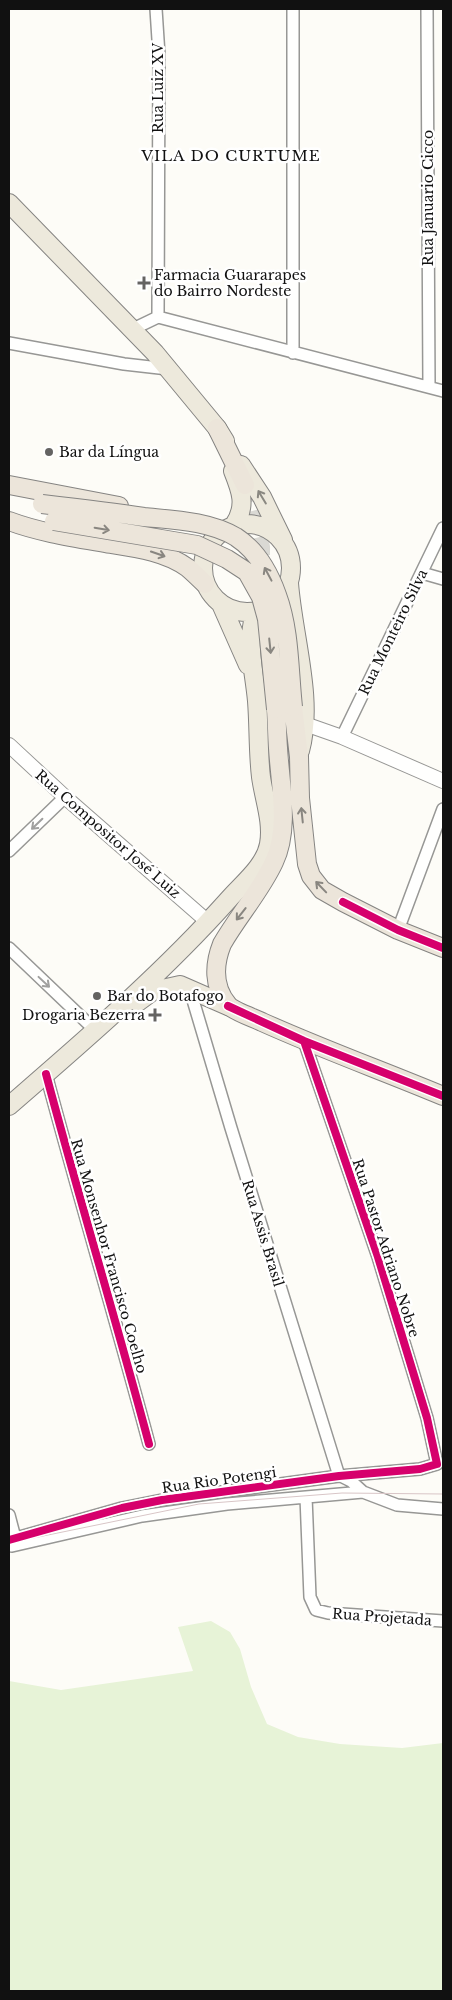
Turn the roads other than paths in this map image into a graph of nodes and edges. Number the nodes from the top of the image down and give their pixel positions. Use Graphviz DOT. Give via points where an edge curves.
graph roads {
  1 [pos="156,9"];
  2 [pos="293,9"];
  3 [pos="427,9"];
  4 [pos="9,204"];
  5 [pos="158,317"];
  6 [pos="131,330"];
  7 [pos="9,342"];
  8 [pos="293,353"];
  9 [pos="168,369"];
  10 [pos="429,387"];
  11 [pos="443,391"];
  12 [pos="217,428"];
  13 [pos="9,485"];
  14 [pos="245,485"];
  15 [pos="9,497"];
  16 [pos="9,515"];
  17 [pos="9,521"];
  18 [pos="232,526"];
  19 [pos="443,528"];
  20 [pos="283,540"];
  21 [pos="422,573"];
  22 [pos="443,580"];
  23 [pos="290,583"];
  24 [pos="206,584"];
  25 [pos="221,604"];
  26 [pos="255,612"];
  27 [pos="252,674"];
  28 [pos="284,708"];
  29 [pos="305,724"];
  30 [pos="342,737"];
  31 [pos="9,745"];
  32 [pos="270,746"];
  33 [pos="299,757"];
  34 [pos="443,781"];
  35 [pos="66,797"];
  36 [pos="443,809"];
  37 [pos="280,842"];
  38 [pos="9,851"];
  39 [pos="208,922"];
  40 [pos="398,930"];
  41 [pos="9,948"];
  42 [pos="443,948"];
  43 [pos="190,990"];
  44 [pos="228,1006"];
  45 [pos="96,1031"];
  46 [pos="304,1041"];
  47 [pos="46,1074"];
  48 [pos="443,1096"];
  49 [pos="9,1106"];
  50 [pos="149,1444"];
  51 [pos="437,1464"];
  52 [pos="339,1476"];
  53 [pos="363,1492"];
  54 [pos="306,1497"];
  55 [pos="443,1509"];
  56 [pos="9,1515"];
  57 [pos="11,1542"];
  58 [pos="443,1621"];
  1 -- 5 [label="street, Rua Luiz XV" via="159,55"];
  2 -- 8 [label="street"];
  3 -- 10 [label="street, Rua Januario Cicco"];
  4 -- 6 [label="main road"];
  5 -- 6 [label="street"];
  5 -- 8 [label="street"];
  6 -- 9 [label="main road"];
  7 -- 9 [label="street"];
  8 -- 10 [label="street"];
  9 -- 12 [label="main road"];
  10 -- 11 [label="street"];
  12 -- 14 [label="highway"];
  12 -- 18 [label="main road" via="242,501 240,515"];
  20 -- 12 [label="main road, one-way" via="262,497"];
  13 -- 18 [label="highway"];
  28 -- 15 [label="highway, one-way, bridge" via="287,642 278,596 268,572 254,553 235,537 212,527 185,522"];
  16 -- 28 [label="highway, one-way, bridge" via="197,545 247,572 261,597 267,619"];
  17 -- 24 [label="highway, one-way" via="61,535 146,550 187,568"];
  18 -- 20 [label="main road" via="252,523 269,529"];
  18 -- 24 [label="main road" via="218,534 209,545 204,557"];
  19 -- 21 [label="street, Rua Monteiro Silva"];
  20 -- 23 [label="main road" via="292,559"];
  21 -- 22 [label="street"];
  21 -- 30 [label="street, Rua Monteiro Silva"];
  23 -- 26 [label="main road" via="275,603"];
  23 -- 29 [label="main road"];
  24 -- 25 [label="main road"];
  25 -- 26 [label="main road" via="232,610"];
  25 -- 27 [label="main road"];
  26 -- 27 [label="main road" via="250,652"];
  27 -- 39 [label="main road" via="269,844 262,862"];
  28 -- 33 [label="highway"];
  28 -- 37 [label="highway" via="278,749 283,799"];
  29 -- 30 [label="street"];
  29 -- 33 [label="main road"];
  30 -- 34 [label="street"];
  31 -- 35 [label="street, Rua Compositor José Luiz"];
  32 -- 37 [label="highway" via="274,809"];
  40 -- 33 [label="highway, one-way" via="322,890 311,876 300,798"];
  35 -- 38 [label="street, one-way"];
  35 -- 39 [label="street, Rua Compositor José Luiz"];
  36 -- 40 [label="street"];
  37 -- 44 [label="highway, one-way" via="268,873 232,926 217,955 215,973"];
  39 -- 45 [label="main road"];
  40 -- 42 [label="highway"];
  41 -- 45 [label="street, one-way"];
  43 -- 44 [label="main road"];
  43 -- 45 [label="main road" via="180,985 153,991"];
  43 -- 52 [label="street, Rua Assis Brasil"];
  44 -- 46 [label="highway"];
  45 -- 47 [label="main road"];
  46 -- 48 [label="highway"];
  46 -- 51 [label="street, Rua Pastor Adriano Nobre" via="378,1257 427,1418"];
  47 -- 49 [label="main road"];
  47 -- 50 [label="street, Rua Monsenhor Francisco Coelho"];
  51 -- 52 [label="street, Rua Rio Potengi"];
  52 -- 53 [label="street, Rua Rio Potengi"];
  52 -- 57 [label="street, Rua Rio Potengi" via="122,1508"];
  53 -- 54 [label="street, Rua Rio Potengi"];
  53 -- 55 [label="street, Rua Rio Potengi" via="397,1505"];
  54 -- 57 [label="street, Rua Rio Potengi" via="142,1516 108,1526"];
  54 -- 58 [label="street, Rua Projetada" via="310,1597 316,1610"];
  56 -- 57 [label="street"];
}
